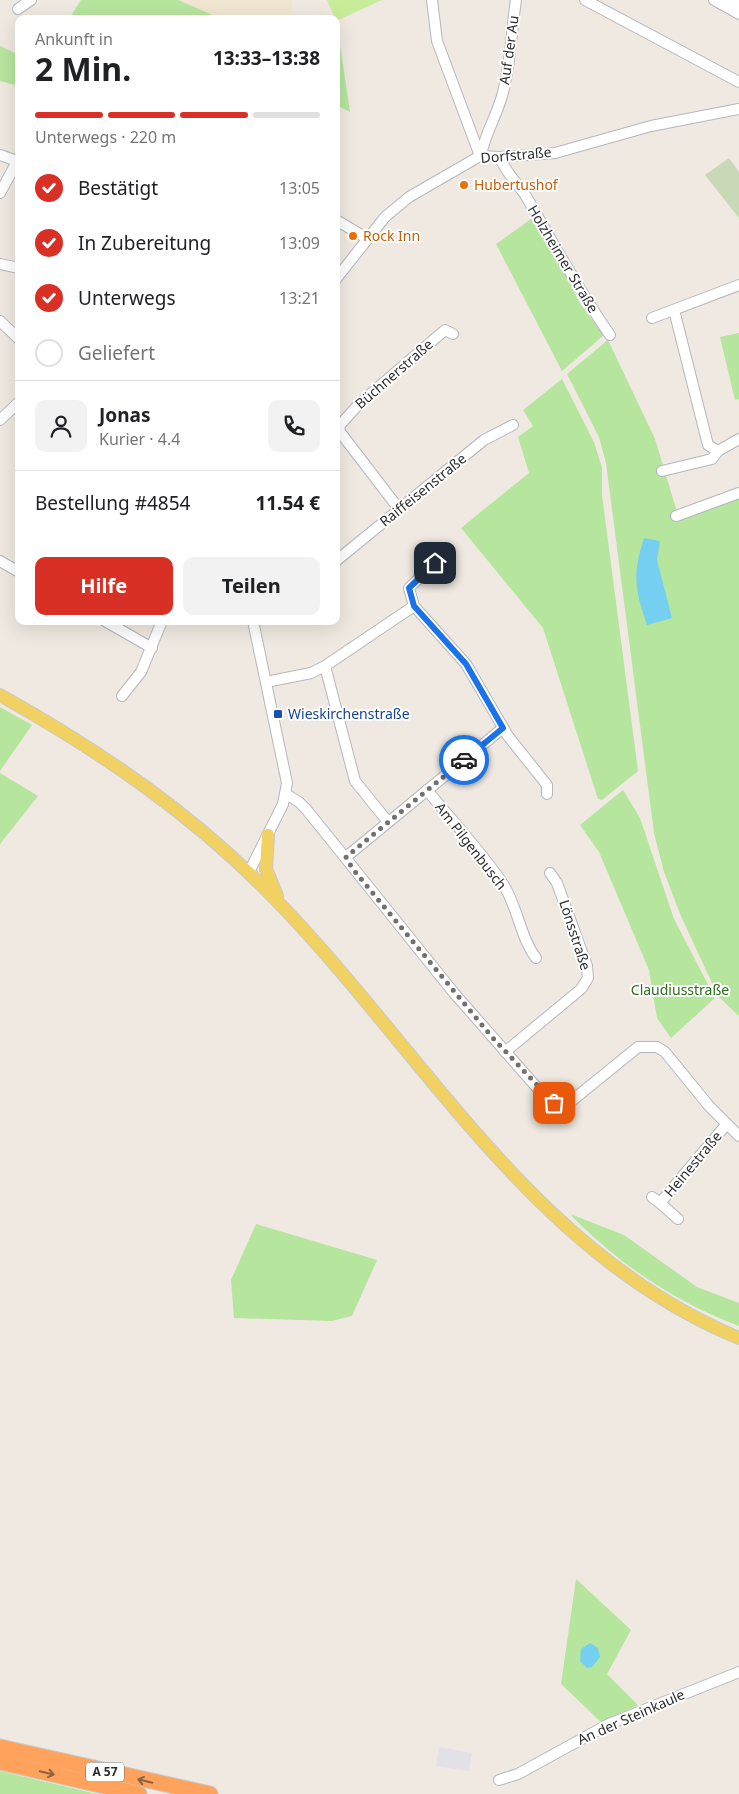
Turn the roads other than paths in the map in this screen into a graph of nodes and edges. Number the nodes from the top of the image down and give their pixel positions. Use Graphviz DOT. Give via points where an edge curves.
graph roads {
  1 [pos="31,0"];
  2 [pos="432,0"];
  3 [pos="516,0"];
  4 [pos="585,0"];
  5 [pos="714,0"];
  6 [pos="729,0"];
  7 [pos="739,6"];
  8 [pos="18,9"];
  9 [pos="739,14"];
  10 [pos="739,82"];
  11 [pos="739,110"];
  12 [pos="0,155"];
  13 [pos="480,156"];
  14 [pos="500,157"];
  15 [pos="15,158"];
  16 [pos="15,165"];
  17 [pos="0,193"];
  18 [pos="340,222"];
  19 [pos="368,238"];
  20 [pos="0,264"];
  21 [pos="15,267"];
  22 [pos="340,274"];
  23 [pos="739,285"];
  24 [pos="674,310"];
  25 [pos="652,318"];
  26 [pos="0,321"];
  27 [pos="453,334"];
  28 [pos="15,335"];
  29 [pos="610,335"];
  30 [pos="15,406"];
  31 [pos="0,420"];
  32 [pos="340,424"];
  33 [pos="513,426"];
  34 [pos="340,432"];
  35 [pos="739,440"];
  36 [pos="718,451"];
  37 [pos="662,471"];
  38 [pos="739,493"];
  39 [pos="400,509"];
  40 [pos="676,516"];
  41 [pos="340,558"];
  42 [pos="447,559"];
  43 [pos="0,562"];
  44 [pos="15,570"];
  45 [pos="414,606"];
  46 [pos="112,625"];
  47 [pos="161,625"];
  48 [pos="256,625"];
  49 [pos="152,648"];
  50 [pos="325,666"];
  51 [pos="266,682"];
  52 [pos="0,696"];
  53 [pos="122,696"];
  54 [pos="503,728"];
  55 [pos="428,790"];
  56 [pos="286,794"];
  57 [pos="548,794"];
  58 [pos="388,822"];
  59 [pos="268,835"];
  60 [pos="346,857"];
  61 [pos="249,872"];
  62 [pos="550,873"];
  63 [pos="280,903"];
  64 [pos="536,958"];
  65 [pos="505,1052"];
  66 [pos="726,1125"];
  67 [pos="739,1136"];
  68 [pos="678,1219"];
  69 [pos="739,1338"];
  70 [pos="739,1672"];
  71 [pos="0,1747"];
  72 [pos="0,1762"];
  73 [pos="499,1780"];
  74 [pos="139,1794"];
  75 [pos="210,1794"];
  1 -- 8 [label="street"];
  2 -- 13 [label="street" via="437,41"];
  3 -- 13 [label="street, Auf der Au" via="504,90"];
  4 -- 10 [label="street"];
  5 -- 9 [label="street"];
  6 -- 7 [label="street"];
  11 -- 14 [label="street, Dorfstraße" via="651,126 555,153"];
  12 -- 15 [label="street"];
  13 -- 14 [label="street, Dorfstraße"];
  13 -- 19 [label="street, Dorfstraße" via="409,197 385,217"];
  14 -- 29 [label="street, Holzheimer Straße" via="503,166 526,195 582,296"];
  16 -- 17 [label="street"];
  18 -- 19 [label="street"];
  19 -- 22 [label="street, Dorfstraße"];
  20 -- 21 [label="street"];
  23 -- 24 [label="street"];
  24 -- 25 [label="street"];
  24 -- 36 [label="street" via="708,445"];
  26 -- 28 [label="street"];
  27 -- 32 [label="street, Büchnerstraße" via="445,330 438,335"];
  30 -- 31 [label="street"];
  33 -- 39 [label="street, Raiffeisenstraße" via="484,440"];
  34 -- 39 [label="street, Büchnerstraße"];
  35 -- 36 [label="street"];
  36 -- 37 [label="street" via="712,459"];
  38 -- 40 [label="street"];
  39 -- 41 [label="street, Raiffeisenstraße"];
  42 -- 45 [label="street" via="435,563 409,588"];
  43 -- 44 [label="street"];
  45 -- 50 [label="street"];
  45 -- 54 [label="street" via="466,664"];
  46 -- 49 [label="street"];
  47 -- 49 [label="street"];
  48 -- 51 [label="street"];
  49 -- 53 [label="street" via="140,672"];
  50 -- 51 [label="street" via="311,673"];
  50 -- 58 [label="street" via="355,781"];
  51 -- 56 [label="street" via="286,774"];
  52 -- 61 [label="main road" via="84,743 146,786"];
  54 -- 55 [label="street"];
  54 -- 57 [label="street" via="547,785"];
  55 -- 58 [label="street"];
  55 -- 64 [label="street, Am Pilgenbusch" via="503,884 517,911 528,948"];
  56 -- 59 [label="street"];
  56 -- 60 [label="street" via="299,802"];
  58 -- 60 [label="street"];
  59 -- 61 [label="street"];
  59 -- 63 [label="main road" via="266,869"];
  60 -- 65 [label="street"];
  61 -- 63 [label="main road"];
  62 -- 65 [label="street, Lönsstraße" via="557,883 587,966 588,978 582,989"];
  63 -- 69 [label="main road" via="364,997 498,1158 563,1225 614,1268 653,1294"];
  65 -- 66 [label="street" via="546,1098 560,1105 569,1103 638,1047 657,1047"];
  66 -- 67 [label="street"];
  66 -- 68 [label="street, Heinestraße" via="656,1200"];
  70 -- 73 [label="street, An der Steinkaule" via="609,1724 518,1774"];
  75 -- 71 [label="highway, A 57, one-way"];
  72 -- 74 [label="highway, A 57, one-way"];
}
